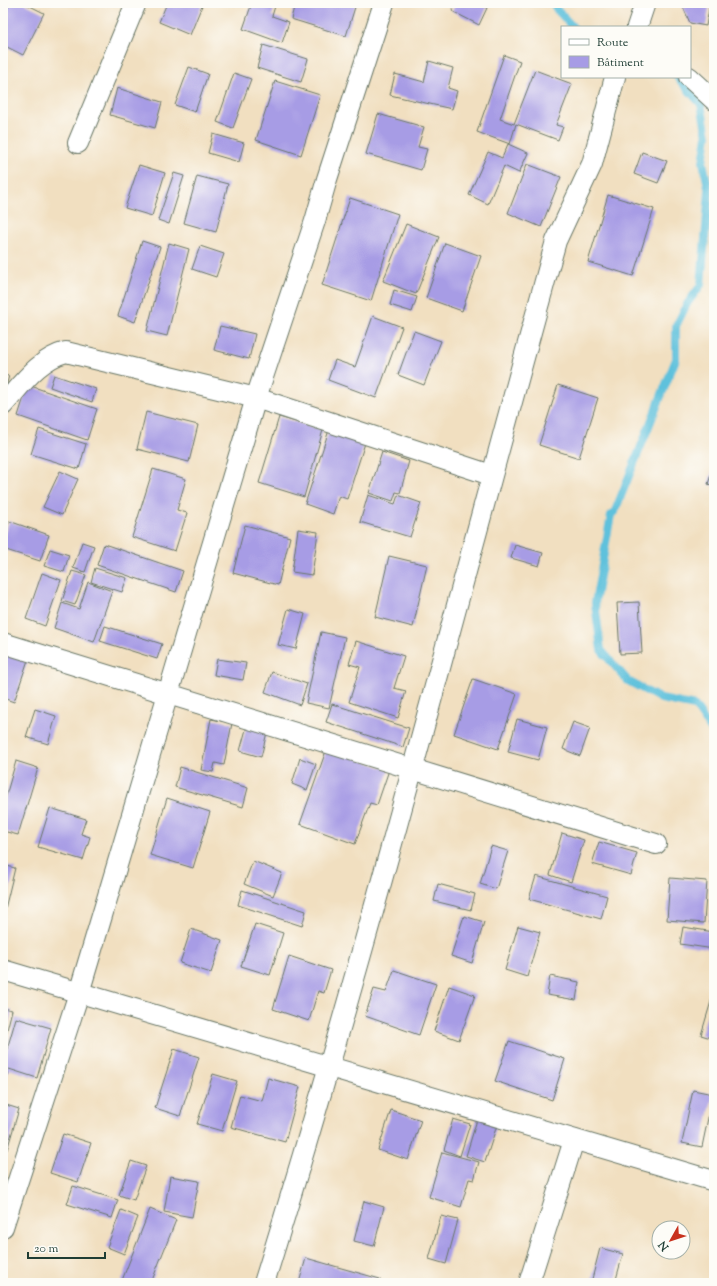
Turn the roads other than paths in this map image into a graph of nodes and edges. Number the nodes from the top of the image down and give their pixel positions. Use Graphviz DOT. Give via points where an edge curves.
graph roads {
  1 [pos="136,3"];
  2 [pos="384,3"];
  3 [pos="615,78"];
  4 [pos="690,78"];
  5 [pos="714,100"];
  6 [pos="78,142"];
  7 [pos="256,398"];
  8 [pos="3,405"];
  9 [pos="491,475"];
  10 [pos="3,643"];
  11 [pos="168,694"];
  12 [pos="412,769"];
  13 [pos="656,844"];
  14 [pos="3,970"];
  15 [pos="79,993"];
  16 [pos="328,1067"];
  17 [pos="574,1140"];
  18 [pos="714,1181"];
  19 [pos="3,1227"];
  20 [pos="264,1283"];
  21 [pos="529,1283"];
  1 -- 6 [label="street"];
  2 -- 7 [label="street" via="327,178 316,221"];
  3 -- 9 [label="street" via="592,164 556,241"];
  4 -- 5 [label="street"];
  7 -- 8 [label="street" via="66,352 54,356 38,367"];
  7 -- 9 [label="street"];
  7 -- 11 [label="street"];
  9 -- 12 [label="street"];
  10 -- 11 [label="street"];
  11 -- 12 [label="street"];
  11 -- 15 [label="street"];
  12 -- 13 [label="street"];
  12 -- 16 [label="street"];
  14 -- 15 [label="street"];
  15 -- 16 [label="street"];
  15 -- 19 [label="street"];
  16 -- 17 [label="street"];
  16 -- 20 [label="street"];
  17 -- 18 [label="street"];
  17 -- 21 [label="street"];
}
